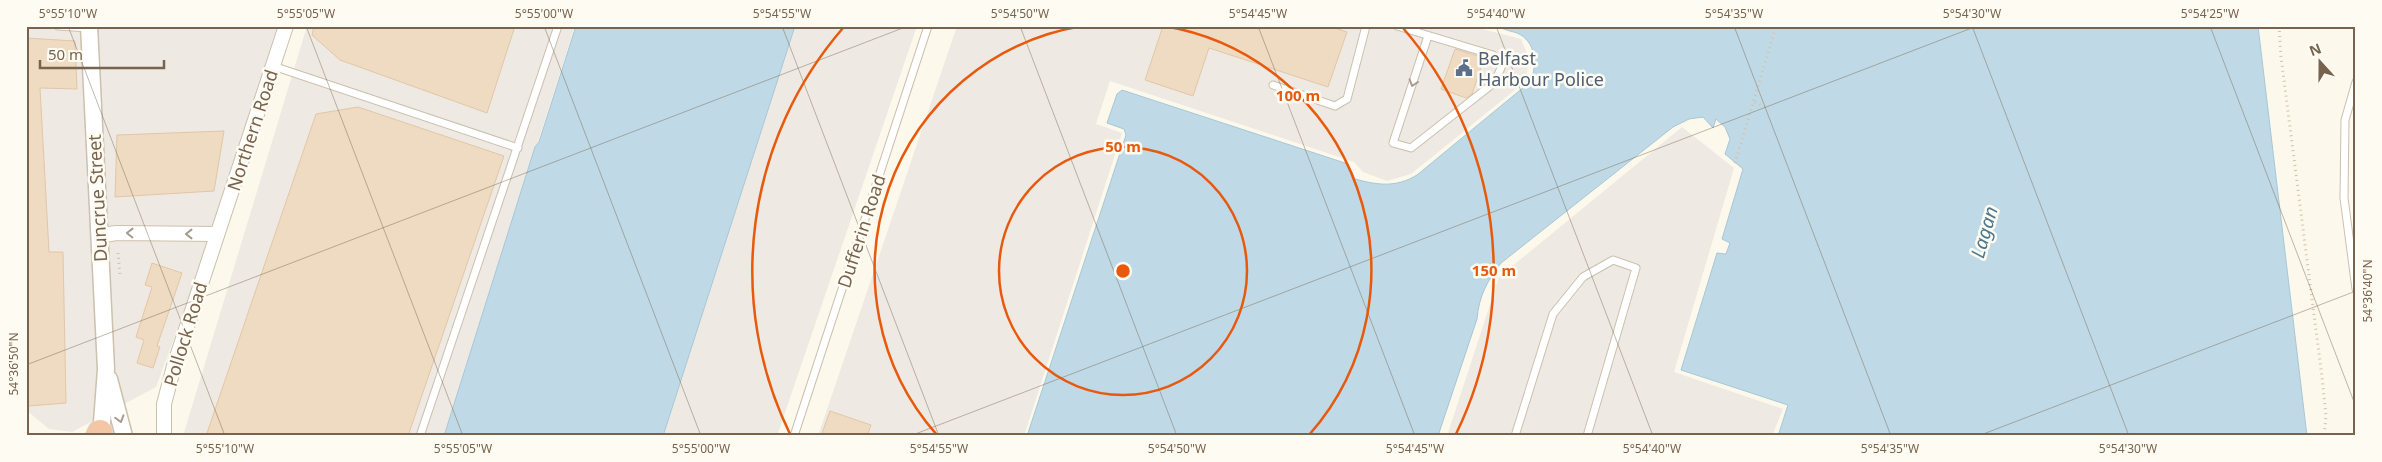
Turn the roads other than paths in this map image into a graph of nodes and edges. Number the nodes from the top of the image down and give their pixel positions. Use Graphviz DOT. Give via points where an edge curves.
graph roads {
  1 [pos="58,26"];
  2 [pos="286,26"];
  3 [pos="558,26"];
  4 [pos="928,26"];
  5 [pos="1366,26"];
  6 [pos="1397,26"];
  7 [pos="89,27"];
  8 [pos="1428,36"];
  9 [pos="273,66"];
  10 [pos="2356,82"];
  11 [pos="1273,85"];
  12 [pos="518,148"];
  13 [pos="217,234"];
  14 [pos="99,236"];
  15 [pos="2356,289"];
  16 [pos="106,369"];
  17 [pos="100,434"];
  18 [pos="124,436"];
  19 [pos="164,436"];
  20 [pos="420,436"];
  21 [pos="794,436"];
  22 [pos="1515,436"];
  23 [pos="1587,436"];
  1 -- 7 [label="lane"];
  2 -- 9 [label="street, Northern Road"];
  3 -- 12 [label="lane"];
  4 -- 21 [label="lane, Dufferin Road"];
  5 -- 11 [label="lane" via="1347,99 1335,106"];
  6 -- 8 [label="lane"];
  7 -- 14 [label="street, Duncrue Street"];
  8 -- 8 [label="lane, one-way" via="1393,143 1411,148 1495,82 1503,63 1493,55"];
  9 -- 12 [label="lane"];
  9 -- 13 [label="street, Northern Road"];
  10 -- 15 [label="lane" via="2345,120 2344,198"];
  12 -- 20 [label="lane"];
  13 -- 14 [label="street, one-way" via="116,233"];
  13 -- 19 [label="street, Pollock Road" via="164,404"];
  14 -- 16 [label="street, Duncrue Street"];
  16 -- 17 [label="street, Duncrue Street"];
  16 -- 18 [label="street, Duncrue Street, one-way"];
  22 -- 23 [label="lane" via="1553,314 1583,276 1613,260 1636,268"];
}
